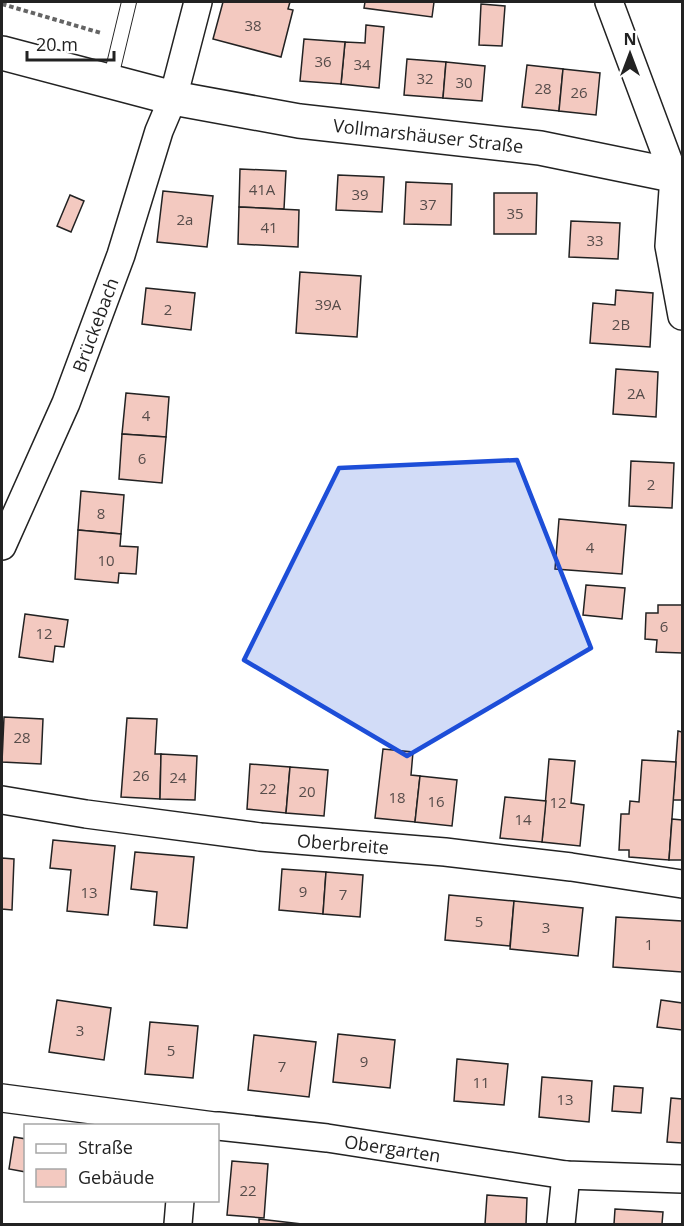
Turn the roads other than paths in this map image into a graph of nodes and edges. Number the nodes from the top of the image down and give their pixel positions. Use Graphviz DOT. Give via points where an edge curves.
graph roads {
  1 [pos="129,2"];
  2 [pos="198,2"];
  3 [pos="609,2"];
  4 [pos="2,53"];
  5 [pos="110,81"];
  6 [pos="173,98"];
  7 [pos="678,177"];
  8 [pos="682,316"];
  9 [pos="2,546"];
  10 [pos="2,800"];
  11 [pos="682,885"];
  12 [pos="2,1098"];
  13 [pos="185,1124"];
  14 [pos="219,1126"];
  15 [pos="566,1174"];
  16 [pos="682,1179"];
  17 [pos="180,1202"];
  18 [pos="178,1224"];
  19 [pos="561,1224"];
  1 -- 5 [label="lane"];
  2 -- 6 [label="street"];
  3 -- 7 [label="street"];
  4 -- 5 [label="main road, Vollmarshäuser Straße"];
  5 -- 6 [label="main road, Vollmarshäuser Straße"];
  6 -- 7 [label="main road, Vollmarshäuser Straße" via="299,121 540,148"];
  6 -- 9 [label="street, Brückebach" via="66,403"];
  7 -- 8 [label="street" via="669,246"];
  10 -- 11 [label="street, Oberbreite" via="260,837 445,852"];
  12 -- 13 [label="street, Obergarten"];
  14 -- 15 [label="street, Obergarten" via="327,1138"];
  15 -- 16 [label="street, Obergarten"];
  15 -- 19 [label="street"];
  17 -- 18 [label="street"];
}
